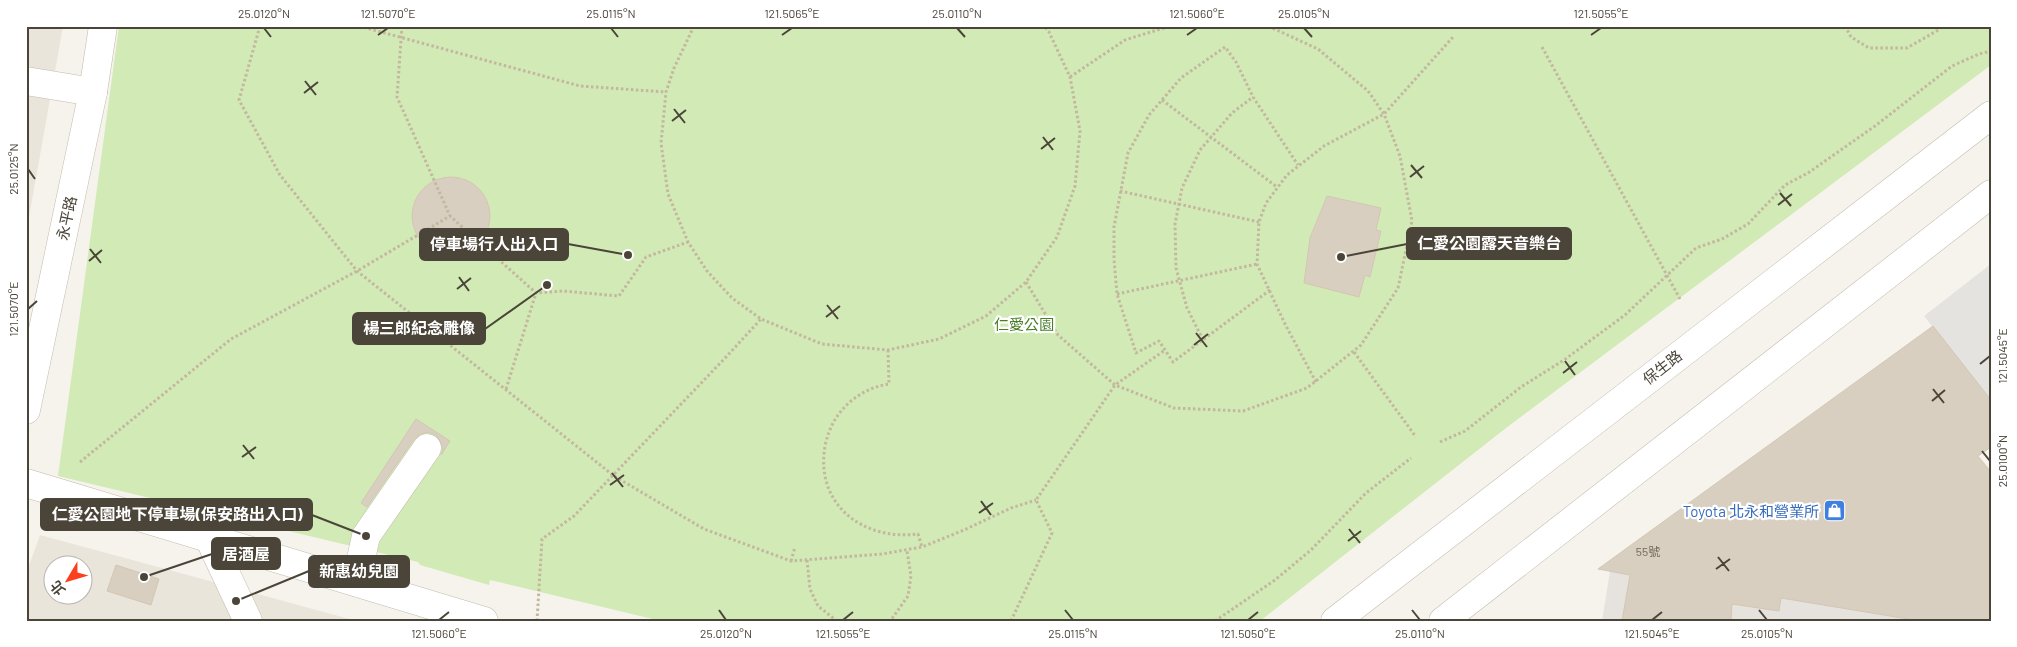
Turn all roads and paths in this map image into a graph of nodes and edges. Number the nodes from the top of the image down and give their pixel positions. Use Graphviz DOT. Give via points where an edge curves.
graph roads {
  1 [pos="102,26"];
  2 [pos="260,26"];
  3 [pos="359,26"];
  4 [pos="402,26"];
  5 [pos="694,26"];
  6 [pos="1044,26"];
  7 [pos="1170,26"];
  8 [pos="1268,26"];
  9 [pos="1846,26"];
  10 [pos="1941,26"];
  11 [pos="1453,37"];
  12 [pos="402,38"];
  13 [pos="1542,47"];
  14 [pos="1991,51"];
  15 [pos="1070,77"];
  16 [pos="26,81"];
  17 [pos="93,92"];
  18 [pos="666,92"];
  19 [pos="1254,97"];
  20 [pos="1162,100"];
  21 [pos="1384,114"];
  22 [pos="1991,115"];
  23 [pos="1212,138"];
  24 [pos="1298,165"];
  25 [pos="1277,187"];
  26 [pos="1120,191"];
  27 [pos="1991,194"];
  28 [pos="1179,205"];
  29 [pos="450,216"];
  30 [pos="1259,222"];
  31 [pos="688,242"];
  32 [pos="1257,264"];
  33 [pos="356,270"];
  34 [pos="1666,275"];
  35 [pos="1179,280"];
  36 [pos="1026,282"];
  37 [pos="1270,290"];
  38 [pos="536,293"];
  39 [pos="1117,294"];
  40 [pos="1680,299"];
  41 [pos="761,319"];
  42 [pos="1203,340"];
  43 [pos="888,350"];
  44 [pos="1164,350"];
  45 [pos="1354,352"];
  46 [pos="1316,382"];
  47 [pos="1115,385"];
  48 [pos="506,389"];
  49 [pos="26,410"];
  50 [pos="1416,436"];
  51 [pos="1440,442"];
  52 [pos="427,448"];
  53 [pos="1411,458"];
  54 [pos="80,462"];
  55 [pos="614,476"];
  56 [pos="26,483"];
  57 [pos="1036,500"];
  58 [pos="210,538"];
  59 [pos="795,547"];
  60 [pos="922,548"];
  61 [pos="907,551"];
  62 [pos="807,560"];
  63 [pos="791,561"];
  64 [pos="356,582"];
  65 [pos="431,612"];
  66 [pos="248,621"];
  67 [pos="484,621"];
  68 [pos="537,621"];
  69 [pos="837,621"];
  70 [pos="888,621"];
  71 [pos="1011,621"];
  72 [pos="1215,621"];
  73 [pos="1335,621"];
  74 [pos="1443,621"];
  1 -- 17 [label="street, 永平路"];
  2 -- 33 [label="path" via="239,100 280,175"];
  3 -- 12 [label="path"];
  4 -- 12 [label="path"];
  5 -- 18 [label="path"];
  6 -- 15 [label="path"];
  7 -- 15 [label="path" via="1125,40"];
  8 -- 21 [label="path" via="1318,49 1368,92"];
  9 -- 10 [label="path" via="1852,37 1869,48 1907,48"];
  11 -- 21 [label="path"];
  12 -- 18 [label="path" via="580,86"];
  12 -- 29 [label="path" via="397,97"];
  13 -- 34 [label="path"];
  14 -- 34 [label="path" via="1952,66 1875,126 1785,186 1748,224 1722,239 1696,248"];
  15 -- 36 [label="path" via="1080,131 1075,186 1057,236"];
  16 -- 17 [label="street"];
  17 -- 49 [label="street, 永平路"];
  18 -- 31 [label="path" via="661,143 668,194"];
  19 -- 20 [label="path" via="1236,62 1224,47 1181,78"];
  19 -- 23 [label="path" via="1232,113"];
  19 -- 24 [label="path"];
  20 -- 23 [label="path"];
  20 -- 26 [label="path" via="1149,115 1128,153"];
  21 -- 24 [label="path" via="1324,146"];
  21 -- 45 [label="path" via="1400,156 1412,221 1398,288"];
  22 -- 73 [label="street, 保生路"];
  23 -- 25 [label="path"];
  23 -- 28 [label="path" via="1200,150 1182,188"];
  24 -- 25 [label="path"];
  25 -- 30 [label="path"];
  26 -- 28 [label="path"];
  26 -- 39 [label="path" via="1114,227"];
  27 -- 74 [label="street"];
  28 -- 30 [label="path"];
  28 -- 35 [label="path" via="1175,224"];
  29 -- 33 [label="path"];
  29 -- 38 [label="path"];
  30 -- 32 [label="path"];
  31 -- 38 [label="path" via="646,257 619,296 563,291"];
  31 -- 41 [label="path" via="707,271 732,298"];
  32 -- 35 [label="path"];
  32 -- 37 [label="path"];
  33 -- 48 [label="path"];
  33 -- 54 [label="path" via="231,339"];
  34 -- 40 [label="path"];
  34 -- 51 [label="path" via="1625,315 1521,387 1465,431"];
  35 -- 39 [label="path"];
  35 -- 42 [label="path" via="1187,308"];
  36 -- 43 [label="path" via="986,316 939,339"];
  36 -- 47 [label="path" via="1058,335"];
  37 -- 42 [label="path"];
  37 -- 46 [label="path"];
  38 -- 48 [label="path"];
  39 -- 44 [label="path" via="1136,353 1159,341"];
  41 -- 43 [label="path" via="822,344"];
  41 -- 55 [label="path"];
  42 -- 44 [label="path" via="1173,362"];
  43 -- 60 [label="path" via="889,384 860,394 840,411 828,432 823,458 826,483 837,506 856,522 879,533 918,534"];
  44 -- 47 [label="path"];
  45 -- 46 [label="path"];
  45 -- 50 [label="path"];
  46 -- 47 [label="path" via="1243,410 1174,408"];
  47 -- 57 [label="path"];
  48 -- 55 [label="path"];
  52 -- 64 [label="street" via="366,536"];
  53 -- 72 [label="path" via="1366,493 1311,550 1275,580"];
  55 -- 63 [label="path" via="704,529"];
  55 -- 68 [label="path" via="574,516 542,539"];
  56 -- 58 [label="street"];
  57 -- 60 [label="path"];
  57 -- 71 [label="path" via="1052,533"];
  58 -- 64 [label="street"];
  58 -- 66 [label="street"];
  59 -- 63 [label="path"];
  60 -- 61 [label="path"];
  61 -- 62 [label="path"];
  61 -- 70 [label="path" via="911,576 908,596"];
  62 -- 63 [label="path"];
  62 -- 69 [label="path" via="810,589 818,606"];
  64 -- 65 [label="street"];
  65 -- 67 [label="street"];
}
